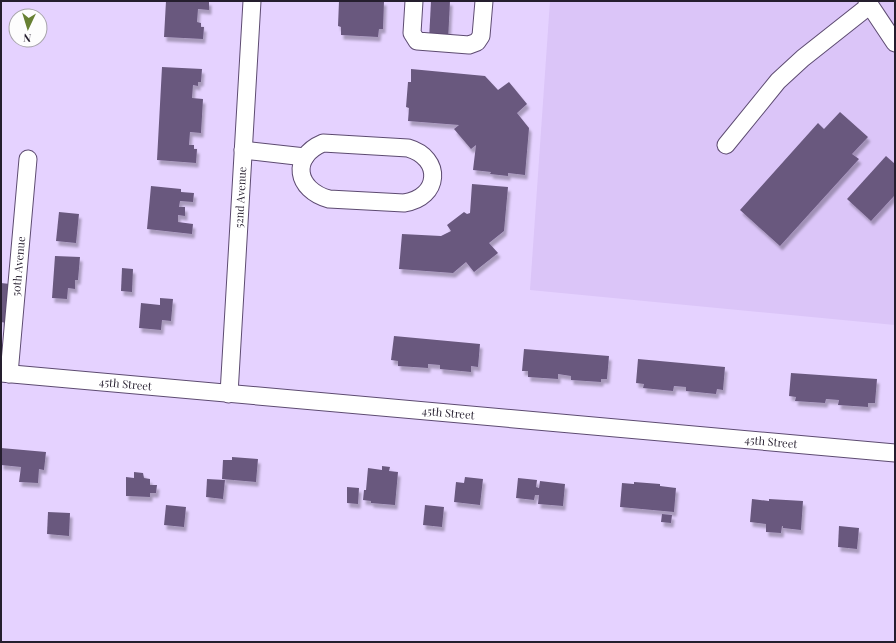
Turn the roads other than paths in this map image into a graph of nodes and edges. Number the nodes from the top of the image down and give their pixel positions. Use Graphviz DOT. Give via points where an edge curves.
graph roads {
  1 [pos="252,1"];
  2 [pos="414,1"];
  3 [pos="484,1"];
  4 [pos="868,3"];
  5 [pos="895,43"];
  6 [pos="726,145"];
  7 [pos="243,150"];
  8 [pos="305,157"];
  9 [pos="28,159"];
  10 [pos="5,374"];
  11 [pos="229,394"];
  12 [pos="895,453"];
  1 -- 7 [label="street, 52nd Avenue"];
  2 -- 3 [label="street" via="412,34 417,41 469,45 477,42 481,36"];
  4 -- 5 [label="street"];
  4 -- 6 [label="street" via="778,81"];
  7 -- 8 [label="street"];
  7 -- 11 [label="street, 52nd Avenue"];
  8 -- 8 [label="street" via="301,169 306,186 312,192 328,199 413,202 428,191 432,182 430,164 425,156 417,150 408,148 323,143 314,147"];
  9 -- 10 [label="street, 50th Avenue"];
  10 -- 11 [label="street, 45th Street"];
  11 -- 12 [label="street, 45th Street"];
}
